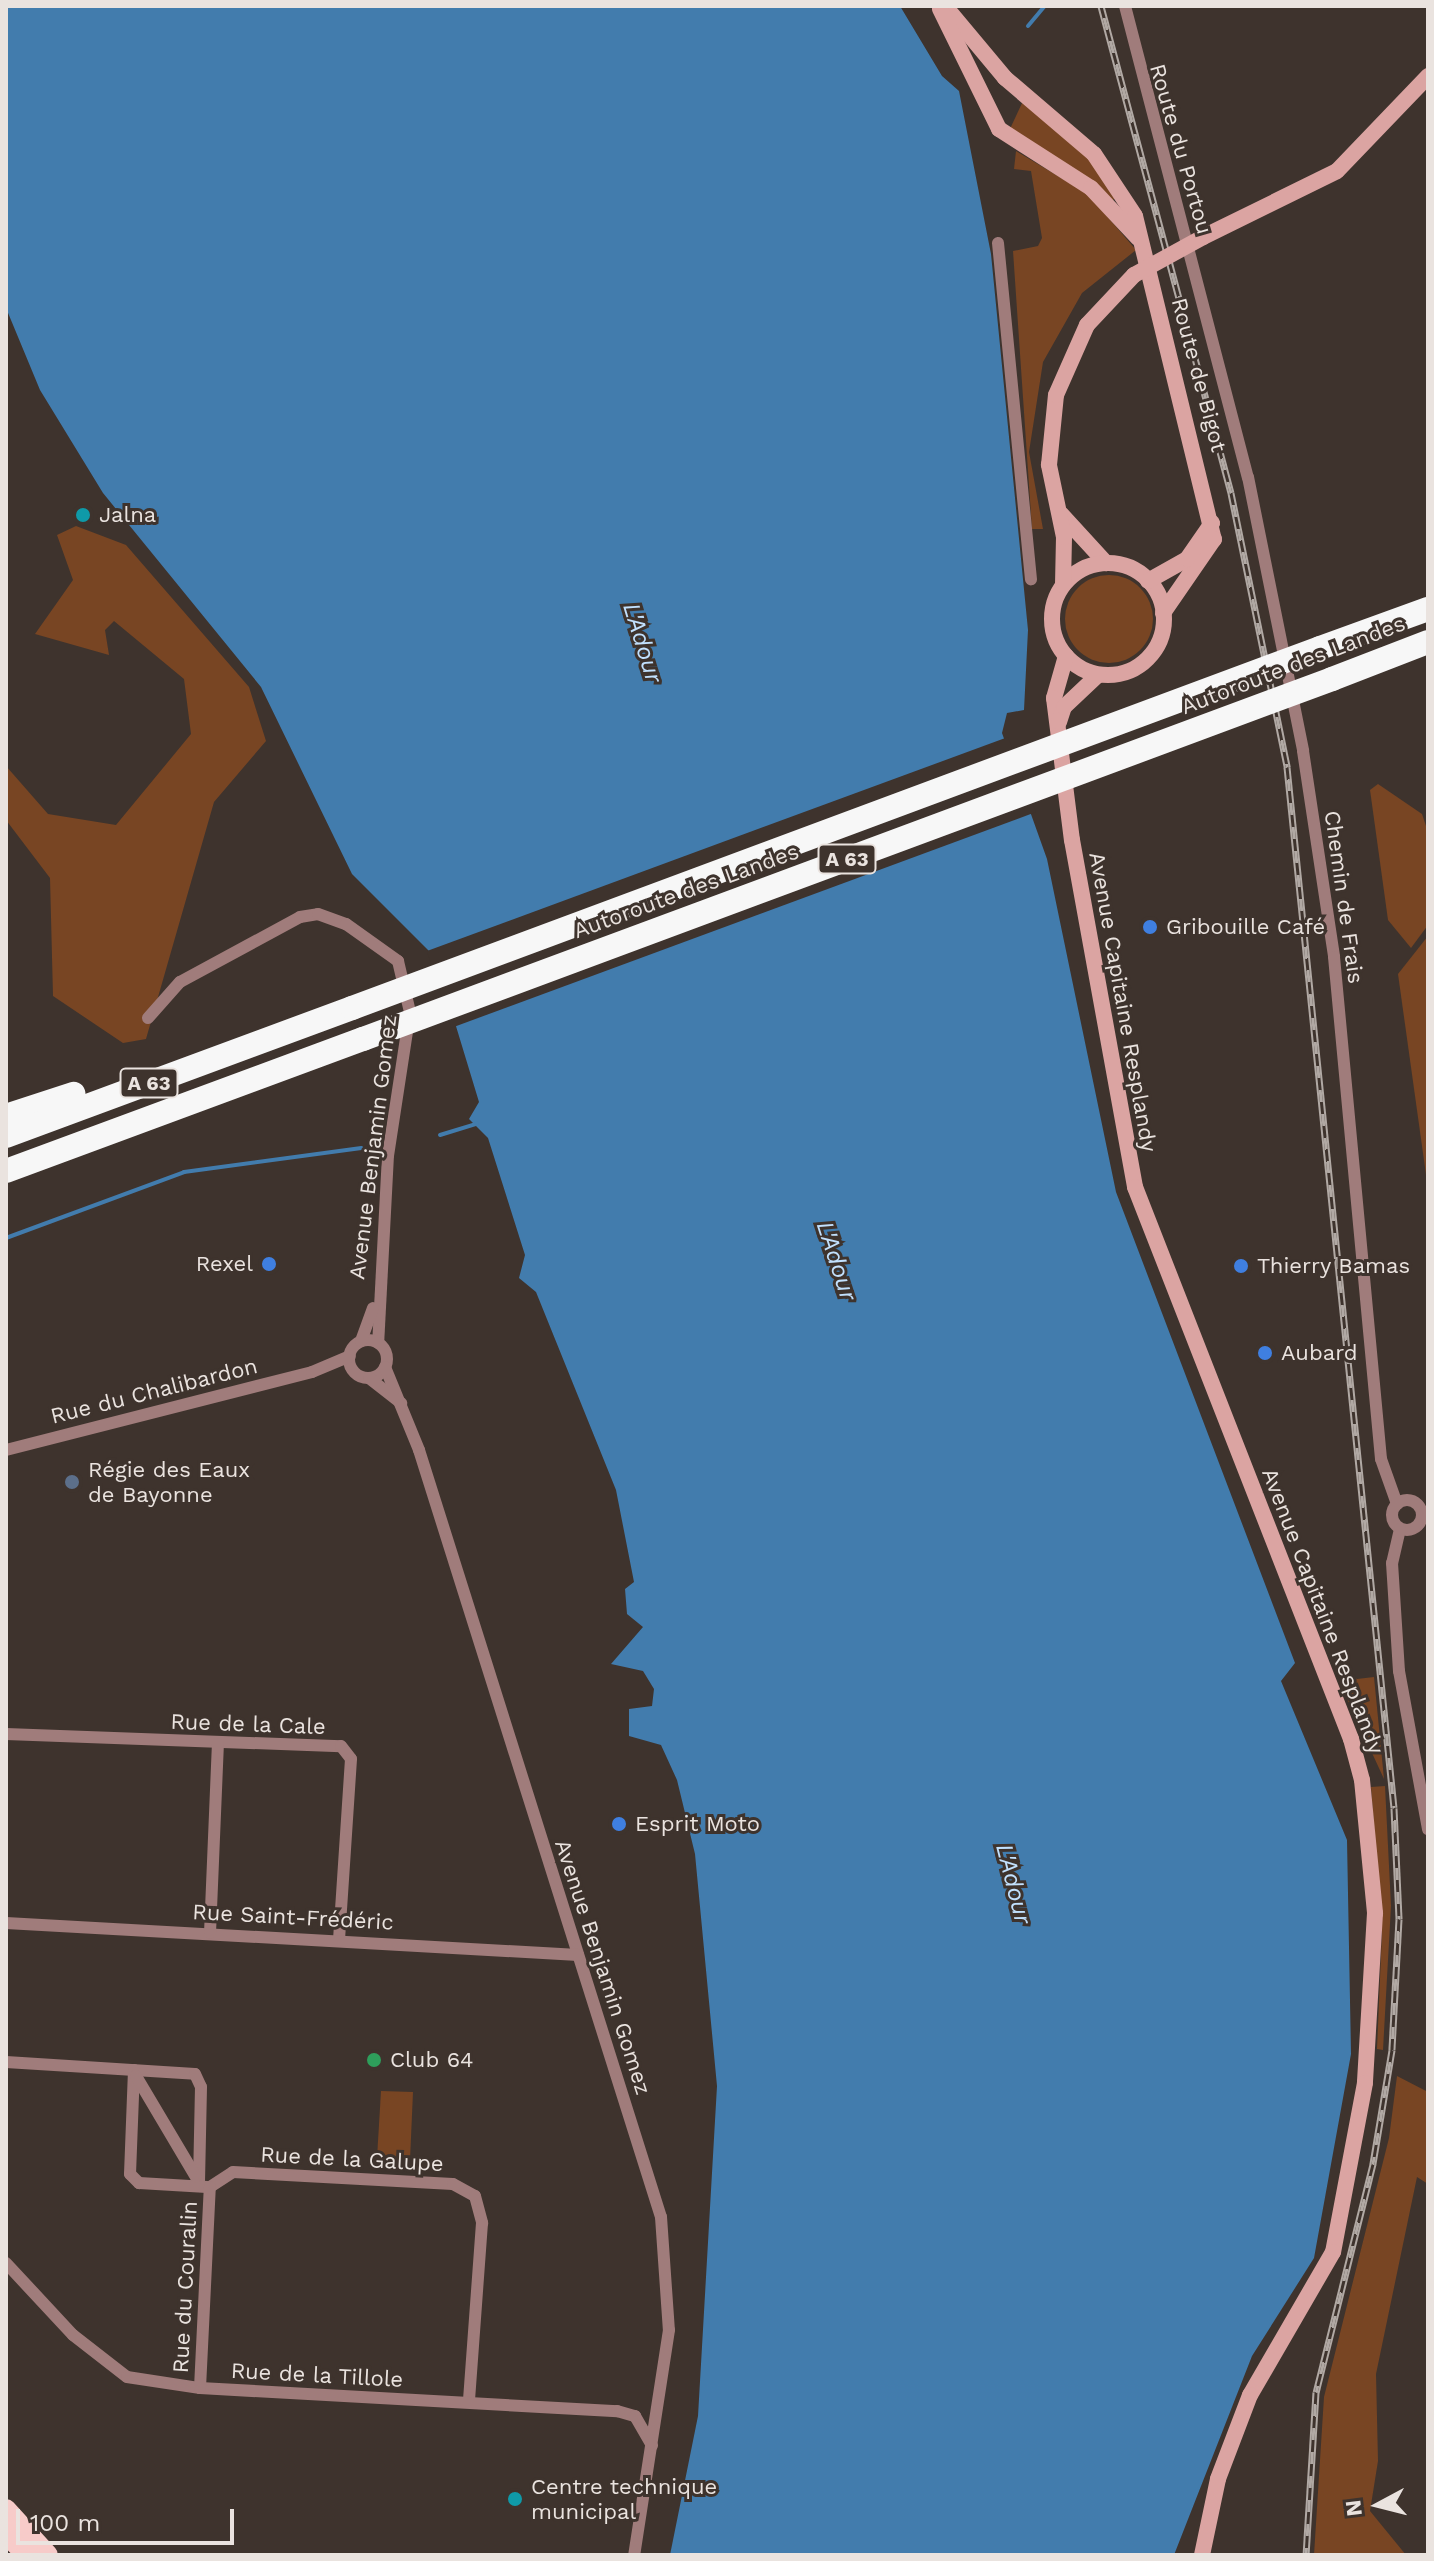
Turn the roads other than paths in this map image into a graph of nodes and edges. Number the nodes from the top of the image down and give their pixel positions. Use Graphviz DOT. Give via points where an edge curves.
graph roads {
  1 [pos="938,6"];
  2 [pos="945,6"];
  3 [pos="1125,6"];
  4 [pos="1428,76"];
  5 [pos="1139,239"];
  6 [pos="998,243"];
  7 [pos="1203,302"];
  8 [pos="1060,513"];
  9 [pos="1212,523"];
  10 [pos="1106,563"];
  11 [pos="1031,579"];
  12 [pos="1148,581"];
  13 [pos="1063,585"];
  14 [pos="1428,609"];
  15 [pos="1163,613"];
  16 [pos="1428,642"];
  17 [pos="1066,656"];
  18 [pos="1098,675"];
  19 [pos="1059,724"];
  20 [pos="148,1018"];
  21 [pos="293,1031"];
  22 [pos="6,1116"];
  23 [pos="6,1136"];
  24 [pos="6,1173"];
  25 [pos="375,1302"];
  26 [pos="361,1341"];
  27 [pos="378,1343"];
  28 [pos="351,1363"];
  29 [pos="385,1367"];
  30 [pos="369,1378"];
  31 [pos="403,1404"];
  32 [pos="6,1450"];
  33 [pos="1397,1504"];
  34 [pos="1425,1516"];
  35 [pos="1400,1529"];
  36 [pos="6,1734"];
  37 [pos="218,1744"];
  38 [pos="1428,1829"];
  39 [pos="6,1923"];
  40 [pos="210,1933"];
  41 [pos="339,1939"];
  42 [pos="578,1955"];
  43 [pos="6,2062"];
  44 [pos="134,2070"];
  45 [pos="204,2186"];
  46 [pos="6,2263"];
  47 [pos="200,2388"];
  48 [pos="469,2402"];
  49 [pos="652,2448"];
  50 [pos="6,2509"];
  51 [pos="6,2534"];
  52 [pos="26,2555"];
  53 [pos="48,2555"];
  54 [pos="634,2555"];
  55 [pos="1202,2555"];
  1 -- 5 [label="main road, Route de Bigot" via="999,129 1091,188"];
  2 -- 5 [label="main road, Route de Bigot" via="1005,78 1094,154 1135,216"];
  3 -- 7 [label="street, Route du Portou"];
  4 -- 8 [label="main road, bridge" via="1337,171 1134,275 1087,325 1056,395 1049,465"];
  5 -- 9 [label="main road, Route de Bigot"];
  6 -- 11 [label="street"];
  7 -- 33 [label="street, Chemin de Frais" via="1248,477 1321,865 1381,1459"];
  8 -- 10 [label="main road"];
  8 -- 13 [label="main road"];
  9 -- 12 [label="main road" via="1187,559"];
  9 -- 15 [label="main road, Route de Bigot" via="1203,564"];
  10 -- 12 [label="main road"];
  10 -- 13 [label="main road"];
  12 -- 15 [label="main road"];
  13 -- 17 [label="main road" via="1053,629"];
  14 -- 21 [label="highway, Autoroute des Landes / A 63, bridge"];
  15 -- 18 [label="main road" via="1146,660"];
  16 -- 24 [label="highway, Autoroute des Landes / A 63, bridge"];
  17 -- 18 [label="main road"];
  17 -- 19 [label="main road, Avenue Capitaine Resplandy" via="1054,698"];
  18 -- 19 [label="main road" via="1064,707"];
  19 -- 55 [label="main road, Avenue Capitaine Resplandy" via="1072,840 1135,1187 1351,1739 1372,1885 1373,2010 1333,2252 1245,2408"];
  20 -- 25 [label="street, Avenue Benjamin Gomez" via="180,982 280,921 318,914 346,924 398,961 409,983"];
  21 -- 22 [label="highway" via="242,1033"];
  21 -- 23 [label="highway, Autoroute des Landes / A 63"];
  25 -- 26 [label="street, Avenue Benjamin Gomez"];
  25 -- 27 [label="street, Avenue Benjamin Gomez"];
  26 -- 27 [label="street"];
  26 -- 28 [label="street, Avenue Benjamin Gomez"];
  27 -- 29 [label="street, Avenue Benjamin Gomez"];
  28 -- 30 [label="street"];
  28 -- 32 [label="street, Rue du Chalibardon"];
  29 -- 30 [label="street"];
  29 -- 31 [label="street, Avenue Benjamin Gomez"];
  30 -- 31 [label="street"];
  31 -- 42 [label="street, Avenue Benjamin Gomez"];
  33 -- 34 [label="street" via="1414,1502"];
  33 -- 35 [label="street, Chemin de Frais" via="1392,1520"];
  34 -- 35 [label="street" via="1417,1527"];
  35 -- 38 [label="street" via="1392,1563 1399,1671"];
  36 -- 37 [label="street, Rue de la Cale"];
  37 -- 40 [label="street"];
  37 -- 41 [label="street, Rue de la Cale" via="341,1746 351,1759"];
  39 -- 40 [label="street, Rue Saint-Frédéric"];
  40 -- 41 [label="street, Rue Saint-Frédéric"];
  41 -- 42 [label="street, Rue Saint-Frédéric"];
  42 -- 49 [label="street, Avenue Benjamin Gomez" via="661,2217 669,2330"];
  43 -- 44 [label="street"];
  44 -- 45 [label="street"];
  44 -- 45 [label="street, Rue du Couralin" via="199,2076"];
  44 -- 45 [label="street, Rue de la Galupe" via="130,2174 139,2183"];
  45 -- 47 [label="street, Rue du Couralin"];
  45 -- 48 [label="street, Rue de la Galupe" via="233,2172 453,2184 475,2196 482,2223"];
  46 -- 47 [label="street, Rue de la Tillole" via="106,2365 151,2384"];
  47 -- 48 [label="street, Rue de la Tillole"];
  48 -- 49 [label="street, Rue de la Tillole" via="617,2411 644,2425"];
  49 -- 54 [label="street, Avenue Benjamin Gomez"];
  50 -- 53 [label="main road"];
  51 -- 52 [label="main road"];
}
